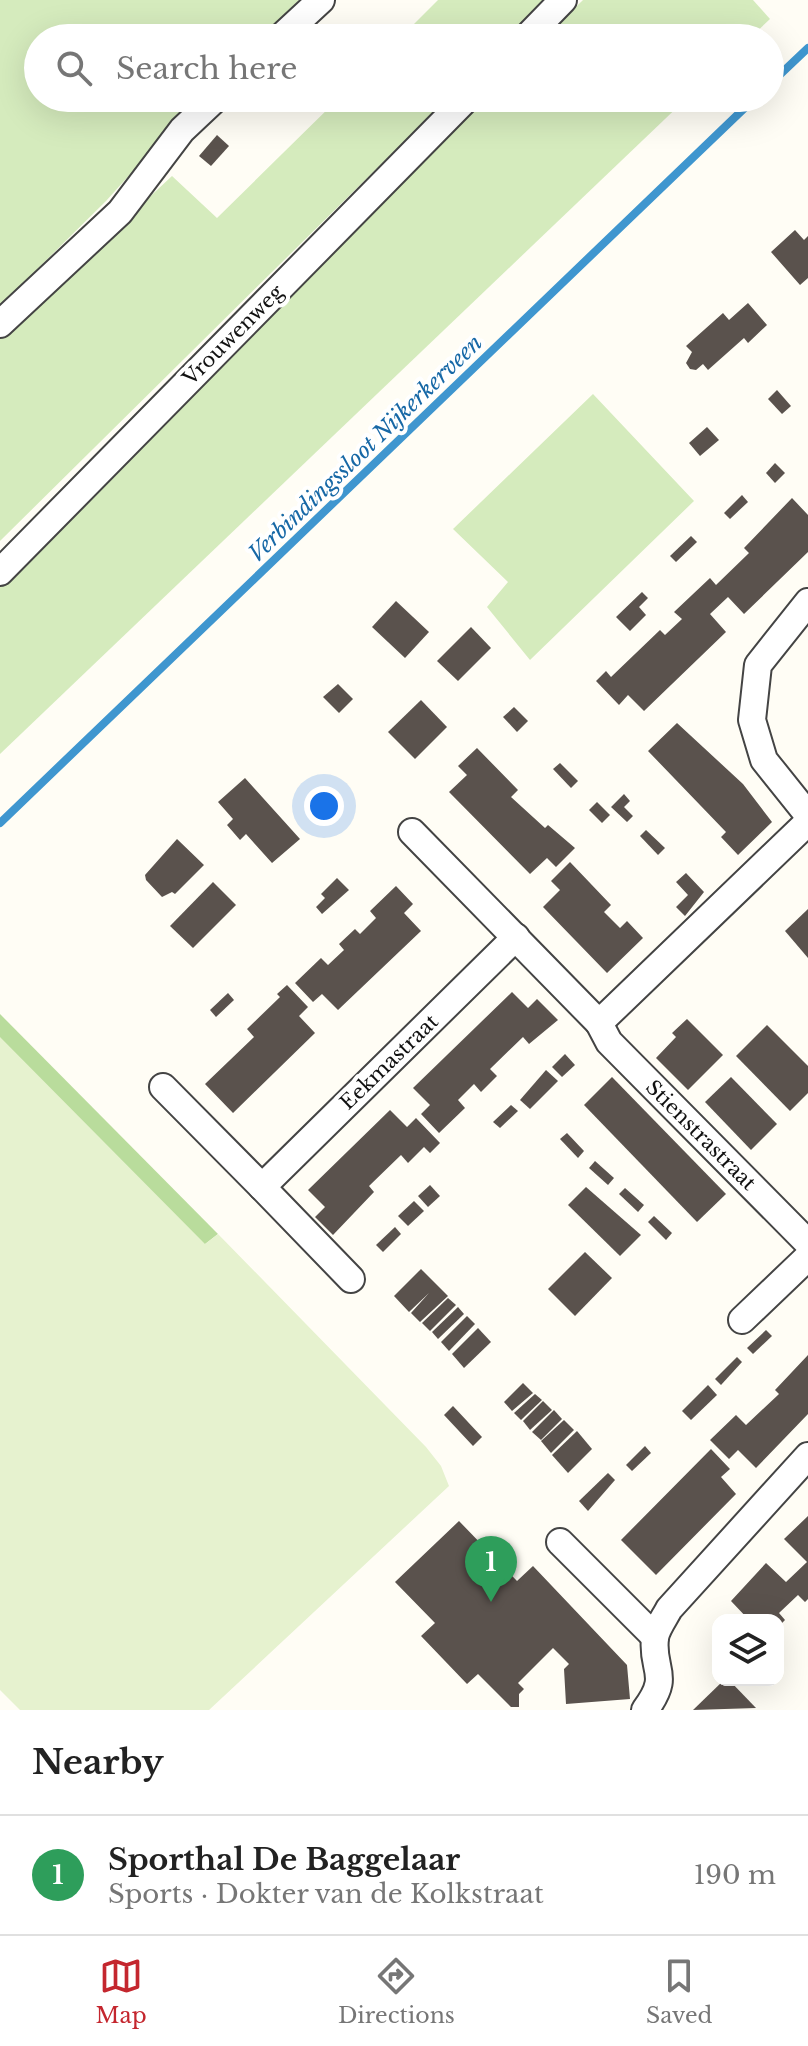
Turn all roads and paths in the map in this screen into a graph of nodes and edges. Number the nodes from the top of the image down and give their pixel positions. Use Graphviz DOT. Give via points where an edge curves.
graph roads {
  1 [pos="321,0"];
  2 [pos="563,0"];
  3 [pos="295,24"];
  4 [pos="540,24"];
  5 [pos="201,112"];
  6 [pos="453,112"];
  7 [pos="0,324"];
  8 [pos="0,572"];
  9 [pos="808,602"];
  10 [pos="808,815"];
  11 [pos="808,822"];
  12 [pos="412,832"];
  13 [pos="516,937"];
  14 [pos="599,1023"];
  15 [pos="163,1087"];
  16 [pos="262,1187"];
  17 [pos="808,1243"];
  18 [pos="808,1257"];
  19 [pos="351,1279"];
  20 [pos="742,1320"];
  21 [pos="808,1456"];
  22 [pos="560,1542"];
  23 [pos="655,1637"];
  24 [pos="645,1710"];
  1 -- 3 [label="street"];
  2 -- 4 [label="street"];
  5 -- 7 [label="street" via="120,212"];
  6 -- 8 [label="street, Vrouwenweg"];
  9 -- 10 [label="street" via="758,665 752,720 764,760"];
  11 -- 14 [label="street"];
  12 -- 13 [label="street, Stienstrastraat"];
  13 -- 14 [label="street, Stienstrastraat"];
  13 -- 16 [label="street, Eekmastraat"];
  14 -- 17 [label="street, Stienstrastraat" via="609,1042"];
  15 -- 16 [label="street"];
  16 -- 19 [label="street"];
  18 -- 20 [label="street"];
  21 -- 23 [label="street" via="669,1609"];
  22 -- 23 [label="street"];
  23 -- 24 [label="street" via="661,1677"];
}
